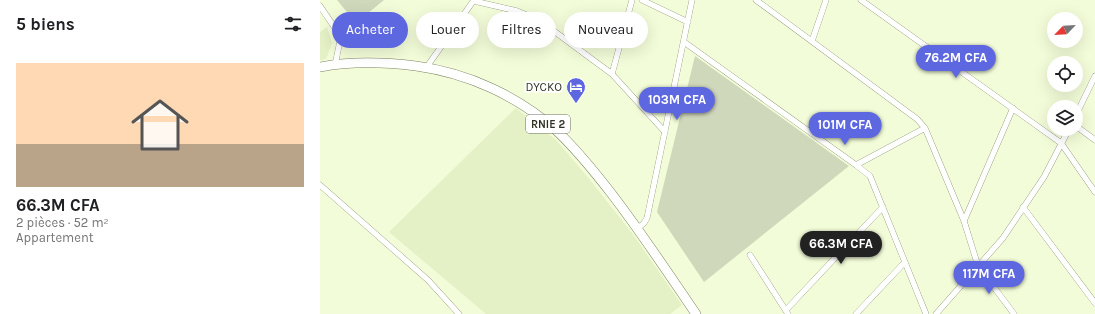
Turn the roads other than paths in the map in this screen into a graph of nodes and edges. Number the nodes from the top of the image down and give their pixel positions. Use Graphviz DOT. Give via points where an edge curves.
graph roads {
  1 [pos="632,0"];
  2 [pos="642,0"];
  3 [pos="692,0"];
  4 [pos="756,0"];
  5 [pos="826,0"];
  6 [pos="861,0"];
  7 [pos="474,1"];
  8 [pos="320,6"];
  9 [pos="688,22"];
  10 [pos="812,41"];
  11 [pos="684,42"];
  12 [pos="335,65"];
  13 [pos="320,67"];
  14 [pos="426,68"];
  15 [pos="612,74"];
  16 [pos="1095,76"];
  17 [pos="1083,101"];
  18 [pos="1013,108"];
  19 [pos="925,128"];
  20 [pos="1083,131"];
  21 [pos="666,132"];
  22 [pos="1065,136"];
  23 [pos="1095,140"];
  24 [pos="1061,143"];
  25 [pos="856,165"];
  26 [pos="320,185"];
  27 [pos="1095,192"];
  28 [pos="883,207"];
  29 [pos="1023,207"];
  30 [pos="964,221"];
  31 [pos="638,228"];
  32 [pos="750,255"];
  33 [pos="905,262"];
  34 [pos="978,266"];
  35 [pos="1095,303"];
  36 [pos="787,312"];
  37 [pos="459,314"];
  38 [pos="696,314"];
  39 [pos="856,314"];
  40 [pos="926,314"];
  41 [pos="936,314"];
  42 [pos="1014,314"];
  1 -- 15 [label="street"];
  2 -- 9 [label="street"];
  3 -- 9 [label="street"];
  4 -- 10 [label="street"];
  5 -- 10 [label="street"];
  6 -- 18 [label="street"];
  7 -- 14 [label="street"];
  7 -- 15 [label="street" via="517,11 539,20"];
  8 -- 12 [label="street" via="339,34"];
  9 -- 11 [label="street"];
  10 -- 19 [label="street" via="917,119"];
  11 -- 21 [label="street"];
  11 -- 25 [label="street"];
  12 -- 13 [label="main road, RNIE 2"];
  12 -- 14 [label="main road, RNIE 2" via="387,63"];
  14 -- 31 [label="main road, RNIE 2" via="486,85 516,101 546,122 580,154"];
  15 -- 21 [label="street"];
  16 -- 17 [label="street"];
  18 -- 24 [label="street"];
  18 -- 30 [label="street"];
  19 -- 25 [label="street"];
  19 -- 30 [label="street"];
  20 -- 23 [label="street"];
  21 -- 31 [label="street" via="647,218"];
  22 -- 24 [label="street"];
  24 -- 27 [label="street"];
  24 -- 29 [label="street" via="1044,177"];
  25 -- 28 [label="street" via="870,176"];
  26 -- 37 [label="street" via="428,280"];
  28 -- 33 [label="street"];
  28 -- 36 [label="street"];
  29 -- 34 [label="street" via="1003,238"];
  29 -- 35 [label="street"];
  30 -- 34 [label="street"];
  31 -- 38 [label="main road, RNIE 2"];
  32 -- 36 [label="street"];
  33 -- 39 [label="street"];
  33 -- 40 [label="street"];
  34 -- 41 [label="street"];
  34 -- 42 [label="street"];
}
